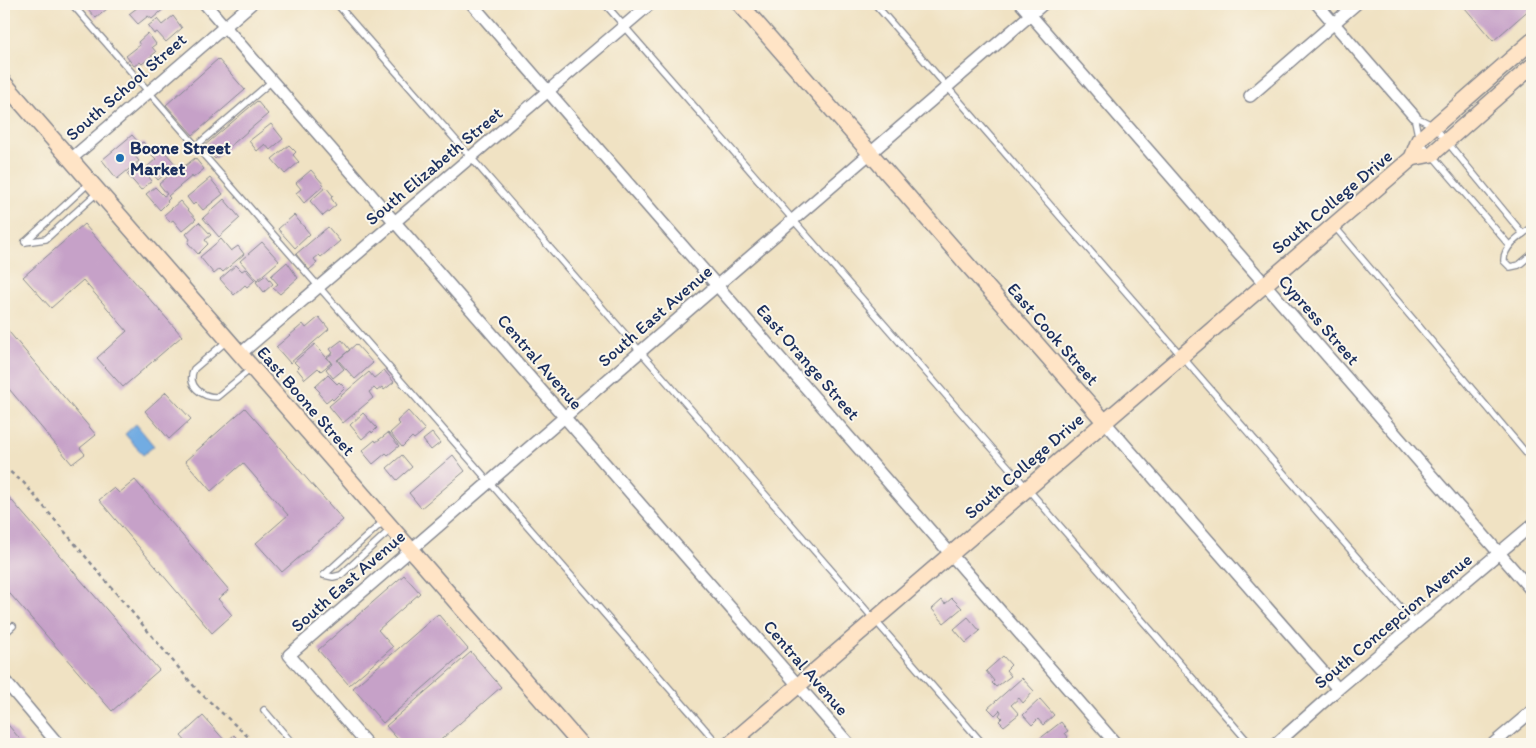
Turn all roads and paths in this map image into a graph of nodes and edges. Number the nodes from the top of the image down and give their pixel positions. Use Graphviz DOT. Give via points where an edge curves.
graph roads {
  1 [pos="72,4"];
  2 [pos="205,4"];
  3 [pos="251,4"];
  4 [pos="336,4"];
  5 [pos="472,4"];
  6 [pos="605,4"];
  7 [pos="650,4"];
  8 [pos="740,4"];
  9 [pos="875,4"];
  10 [pos="1021,4"];
  11 [pos="1043,4"];
  12 [pos="1317,4"];
  13 [pos="1356,4"];
  14 [pos="1030,14"];
  15 [pos="1334,23"];
  16 [pos="224,26"];
  17 [pos="624,26"];
  18 [pos="1532,40"];
  19 [pos="1532,66"];
  20 [pos="272,81"];
  21 [pos="4,82"];
  22 [pos="947,86"];
  23 [pos="148,91"];
  24 [pos="548,91"];
  25 [pos="1250,96"];
  26 [pos="1414,116"];
  27 [pos="1434,126"];
  28 [pos="1419,140"];
  29 [pos="1446,141"];
  30 [pos="196,146"];
  31 [pos="870,153"];
  32 [pos="1432,154"];
  33 [pos="471,157"];
  34 [pos="1412,158"];
  35 [pos="70,159"];
  36 [pos="95,186"];
  37 [pos="52,216"];
  38 [pos="793,220"];
  39 [pos="395,222"];
  40 [pos="1334,225"];
  41 [pos="60,226"];
  42 [pos="1532,230"];
  43 [pos="1523,234"];
  44 [pos="1510,245"];
  45 [pos="1532,254"];
  46 [pos="1265,283"];
  47 [pos="717,285"];
  48 [pos="319,287"];
  49 [pos="228,340"];
  50 [pos="640,352"];
  51 [pos="240,354"];
  52 [pos="1181,355"];
  53 [pos="252,368"];
  54 [pos="565,417"];
  55 [pos="1104,422"];
  56 [pos="1532,460"];
  57 [pos="4,467"];
  58 [pos="489,482"];
  59 [pos="1027,488"];
  60 [pos="388,524"];
  61 [pos="1532,525"];
  62 [pos="410,550"];
  63 [pos="1500,553"];
  64 [pos="346,554"];
  65 [pos="951,554"];
  66 [pos="354,563"];
  67 [pos="1532,591"];
  68 [pos="875,620"];
  69 [pos="1415,624"];
  70 [pos="13,626"];
  71 [pos="4,634"];
  72 [pos="4,680"];
  73 [pos="798,686"];
  74 [pos="1338,689"];
  75 [pos="264,710"];
  76 [pos="1532,711"];
  77 [pos="58,744"];
  78 [pos="256,744"];
  79 [pos="293,744"];
  80 [pos="367,744"];
  81 [pos="580,744"];
  82 [pos="718,744"];
  83 [pos="730,744"];
  84 [pos="849,744"];
  85 [pos="983,744"];
  86 [pos="1116,744"];
  87 [pos="1250,744"];
  88 [pos="1276,744"];
  89 [pos="1493,744"];
  1 -- 23 [label="lane"];
  2 -- 16 [label="street, Central Avenue"];
  3 -- 16 [label="street, South School Street"];
  4 -- 33 [label="lane"];
  5 -- 24 [label="street, East Orange Street"];
  6 -- 17 [label="lane"];
  7 -- 17 [label="street, South Elizabeth Street"];
  8 -- 31 [label="street, East Cook Street"];
  9 -- 22 [label="lane"];
  10 -- 14 [label="street, Cypress Street"];
  11 -- 14 [label="street, South East Avenue"];
  12 -- 15 [label="street"];
  13 -- 15 [label="street"];
  14 -- 22 [label="street, South East Avenue"];
  14 -- 46 [label="street, Cypress Street"];
  15 -- 25 [label="street"];
  15 -- 26 [label="street"];
  16 -- 20 [label="street, Central Avenue"];
  16 -- 23 [label="street, South School Street"];
  17 -- 24 [label="street, South Elizabeth Street"];
  17 -- 38 [label="lane"];
  18 -- 27 [label="street, South College Drive"];
  19 -- 29 [label="street"];
  20 -- 30 [label="lane"];
  20 -- 39 [label="street, Central Avenue"];
  21 -- 35 [label="street, East Boone Street"];
  22 -- 31 [label="street, South East Avenue"];
  22 -- 52 [label="lane"];
  23 -- 30 [label="lane"];
  23 -- 35 [label="street, South School Street"];
  24 -- 33 [label="street, South Elizabeth Street"];
  24 -- 47 [label="street, East Orange Street"];
  26 -- 27 [label="lane"];
  26 -- 28 [label="lane"];
  27 -- 28 [label="street, South College Drive"];
  27 -- 29 [label="lane"];
  28 -- 32 [label="lane"];
  28 -- 34 [label="street, South College Drive"];
  29 -- 32 [label="street"];
  29 -- 43 [label="lane"];
  30 -- 48 [label="lane"];
  31 -- 38 [label="street, South East Avenue"];
  31 -- 55 [label="street, East Cook Street"];
  32 -- 34 [label="street, South College Drive"];
  32 -- 44 [label="lane"];
  33 -- 39 [label="street, South Elizabeth Street"];
  33 -- 50 [label="lane"];
  34 -- 40 [label="street, South College Drive"];
  35 -- 36 [label="street, East Boone Street"];
  36 -- 37 [label="lane"];
  36 -- 41 [label="lane"];
  36 -- 49 [label="street, East Boone Street"];
  37 -- 41 [label="lane"];
  37 -- 41 [label="lane" via="26,242 46,239"];
  38 -- 47 [label="street, South East Avenue"];
  38 -- 59 [label="lane"];
  39 -- 48 [label="street, South Elizabeth Street"];
  39 -- 54 [label="street, Central Avenue"];
  40 -- 46 [label="street, South College Drive"];
  40 -- 56 [label="lane"];
  42 -- 43 [label="lane"];
  43 -- 44 [label="lane"];
  44 -- 45 [label="lane" via="1504,261 1510,267 1519,265"];
  46 -- 52 [label="street, South College Drive"];
  46 -- 63 [label="street, Cypress Street"];
  47 -- 50 [label="street, South East Avenue"];
  47 -- 65 [label="street, East Orange Street"];
  48 -- 51 [label="street, South Elizabeth Street"];
  48 -- 58 [label="lane"];
  49 -- 51 [label="street, East Boone Street"];
  49 -- 53 [label="lane" via="194,369 192,384 200,393 217,397"];
  50 -- 54 [label="street, South East Avenue"];
  50 -- 68 [label="lane"];
  51 -- 53 [label="street, East Boone Street"];
  52 -- 55 [label="street, South College Drive"];
  52 -- 69 [label="lane"];
  53 -- 60 [label="street, East Boone Street"];
  54 -- 58 [label="street, South East Avenue"];
  54 -- 73 [label="street, Central Avenue"];
  55 -- 59 [label="street, South College Drive"];
  55 -- 74 [label="street, East Cook Street"];
  57 -- 78 [label="path" via="24,483 198,692"];
  58 -- 62 [label="street, South East Avenue"];
  58 -- 82 [label="lane"];
  59 -- 65 [label="street, South College Drive"];
  59 -- 87 [label="lane"];
  60 -- 62 [label="street, East Boone Street"];
  60 -- 64 [label="lane"];
  60 -- 66 [label="lane"];
  61 -- 63 [label="street, South Concepcion Avenue"];
  62 -- 80 [label="street, South East Avenue" via="289,655"];
  62 -- 81 [label="street, East Boone Street"];
  63 -- 67 [label="street, Cypress Street"];
  63 -- 69 [label="street, South Concepcion Avenue"];
  64 -- 66 [label="lane"];
  64 -- 66 [label="lane" via="324,575 341,575"];
  65 -- 68 [label="street, South College Drive"];
  65 -- 86 [label="street, East Orange Street"];
  68 -- 73 [label="street, South College Drive"];
  68 -- 85 [label="lane"];
  69 -- 74 [label="street, South Concepcion Avenue"];
  70 -- 71 [label="lane"];
  72 -- 77 [label="street"];
  73 -- 83 [label="street, South College Drive"];
  73 -- 84 [label="street, Central Avenue"];
  74 -- 88 [label="street, South Concepcion Avenue"];
  75 -- 79 [label="lane"];
  76 -- 89 [label="street"];
}
